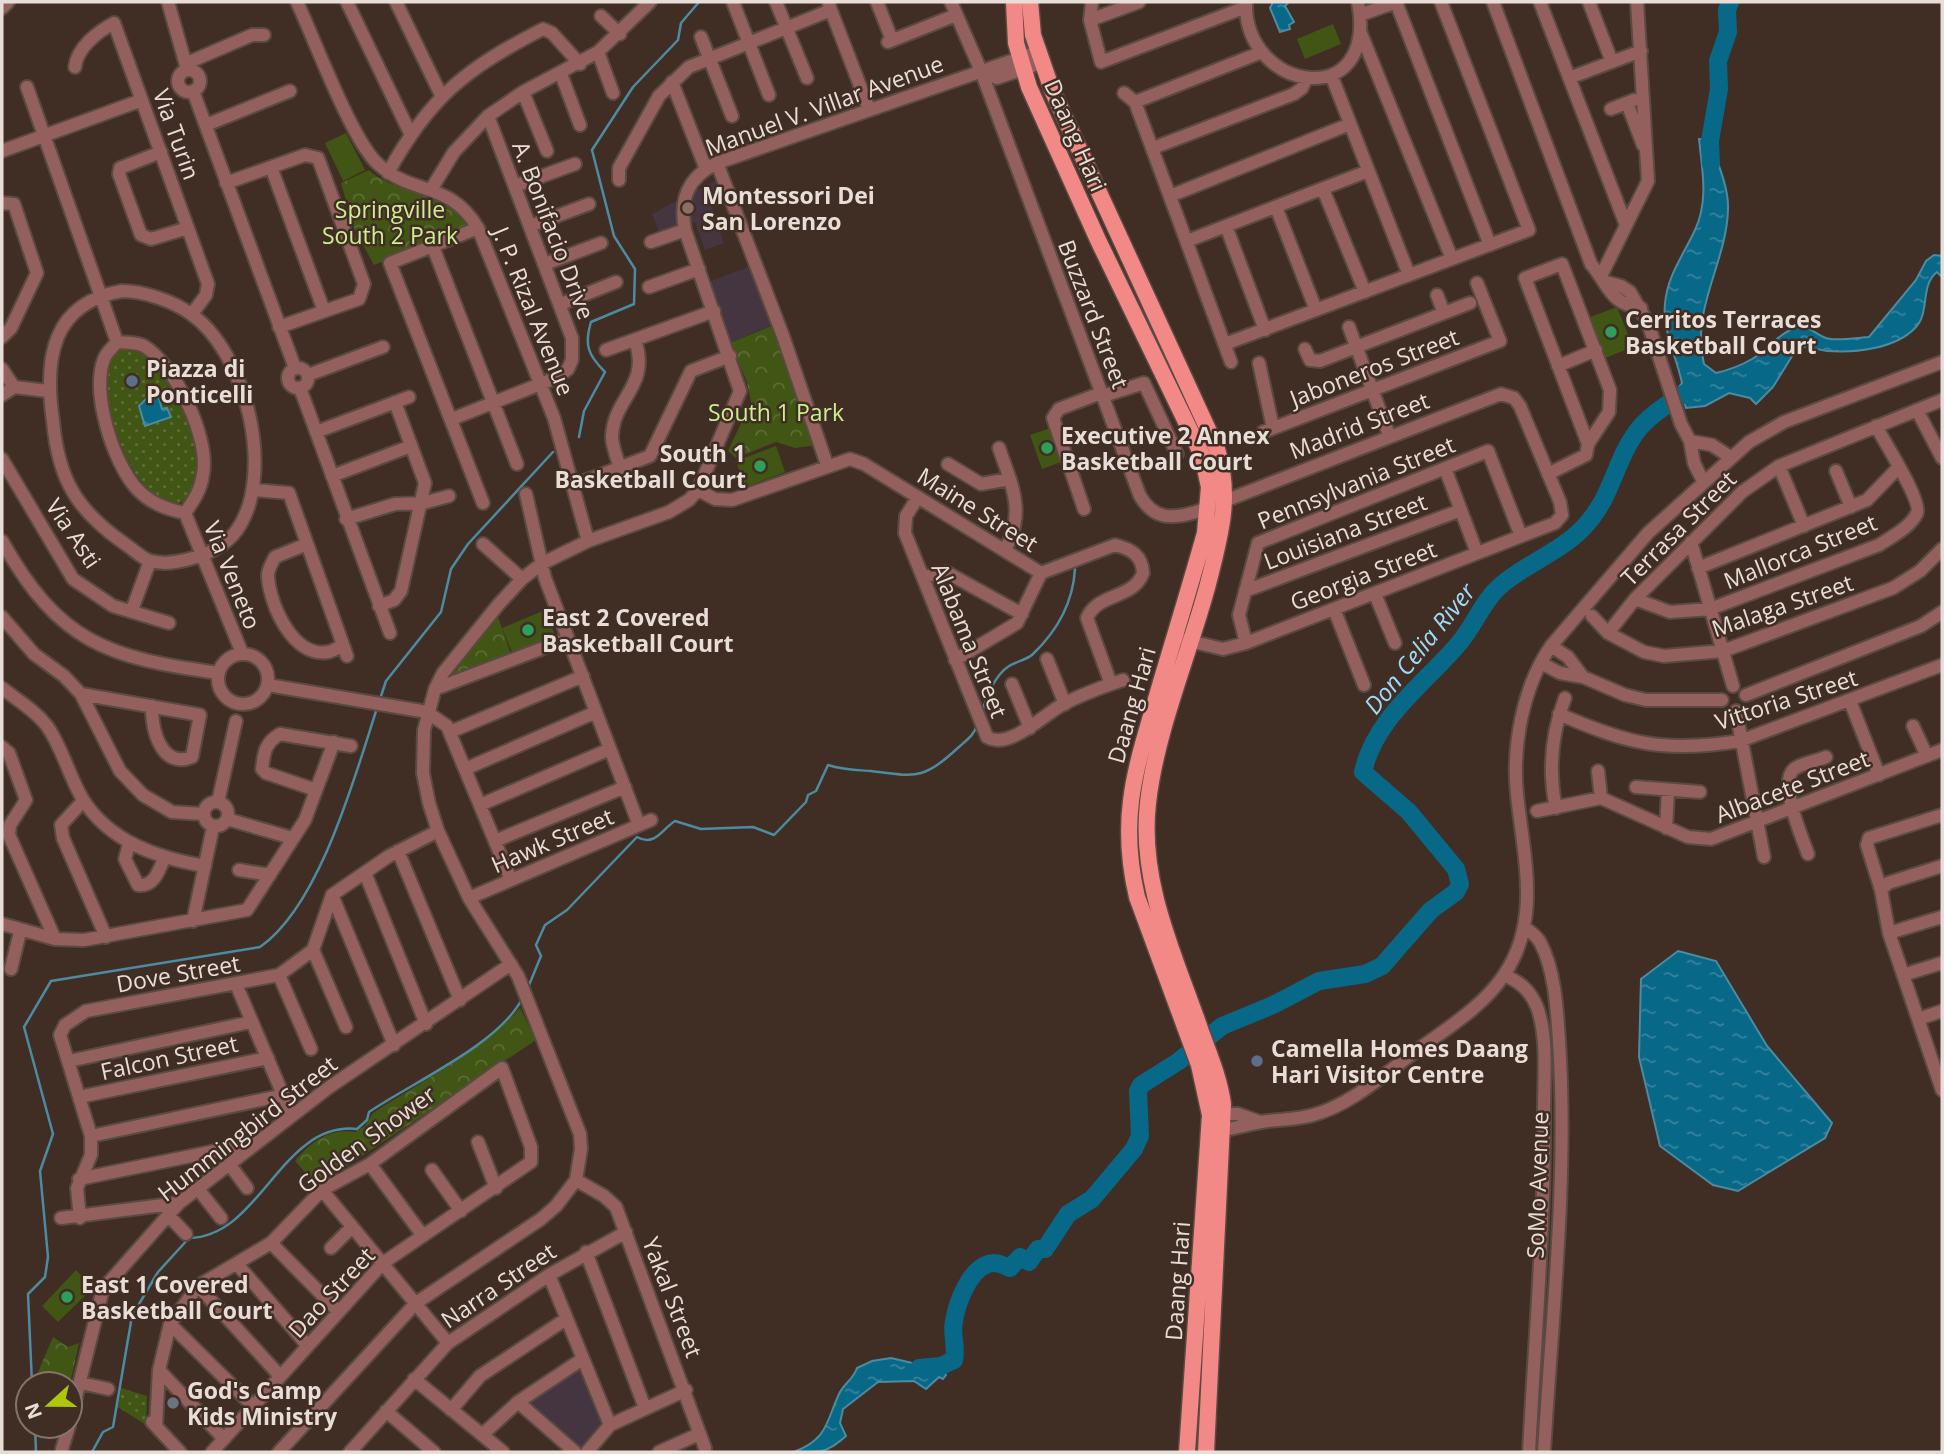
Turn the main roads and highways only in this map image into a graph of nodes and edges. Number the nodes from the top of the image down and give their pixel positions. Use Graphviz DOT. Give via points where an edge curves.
graph roads {
  1 [pos="1014,2"];
  2 [pos="1030,2"];
  3 [pos="1152,308"];
  4 [pos="1136,316"];
  5 [pos="1192,1027"];
  6 [pos="1202,1361"];
  7 [pos="1187,1452"];
  8 [pos="1206,1452"];
  1 -- 4 [label="main road, Daang Hari" via="1022,64"];
  2 -- 3 [label="main road, Daang Hari" via="1039,57"];
  3 -- 4 [label="main road"];
  3 -- 5 [label="main road, Daang Hari" via="1217,449 1226,500 1222,533 1148,802 1150,878"];
  4 -- 5 [label="main road, Daang Hari" via="1202,455 1208,477 1210,507 1205,533 1132,784 1128,834 1137,897"];
  5 -- 6 [label="main road, Daang Hari" via="1205,1062 1216,1122"];
  6 -- 7 [label="main road, Daang Hari"];
  6 -- 8 [label="main road, Daang Hari"];
}
